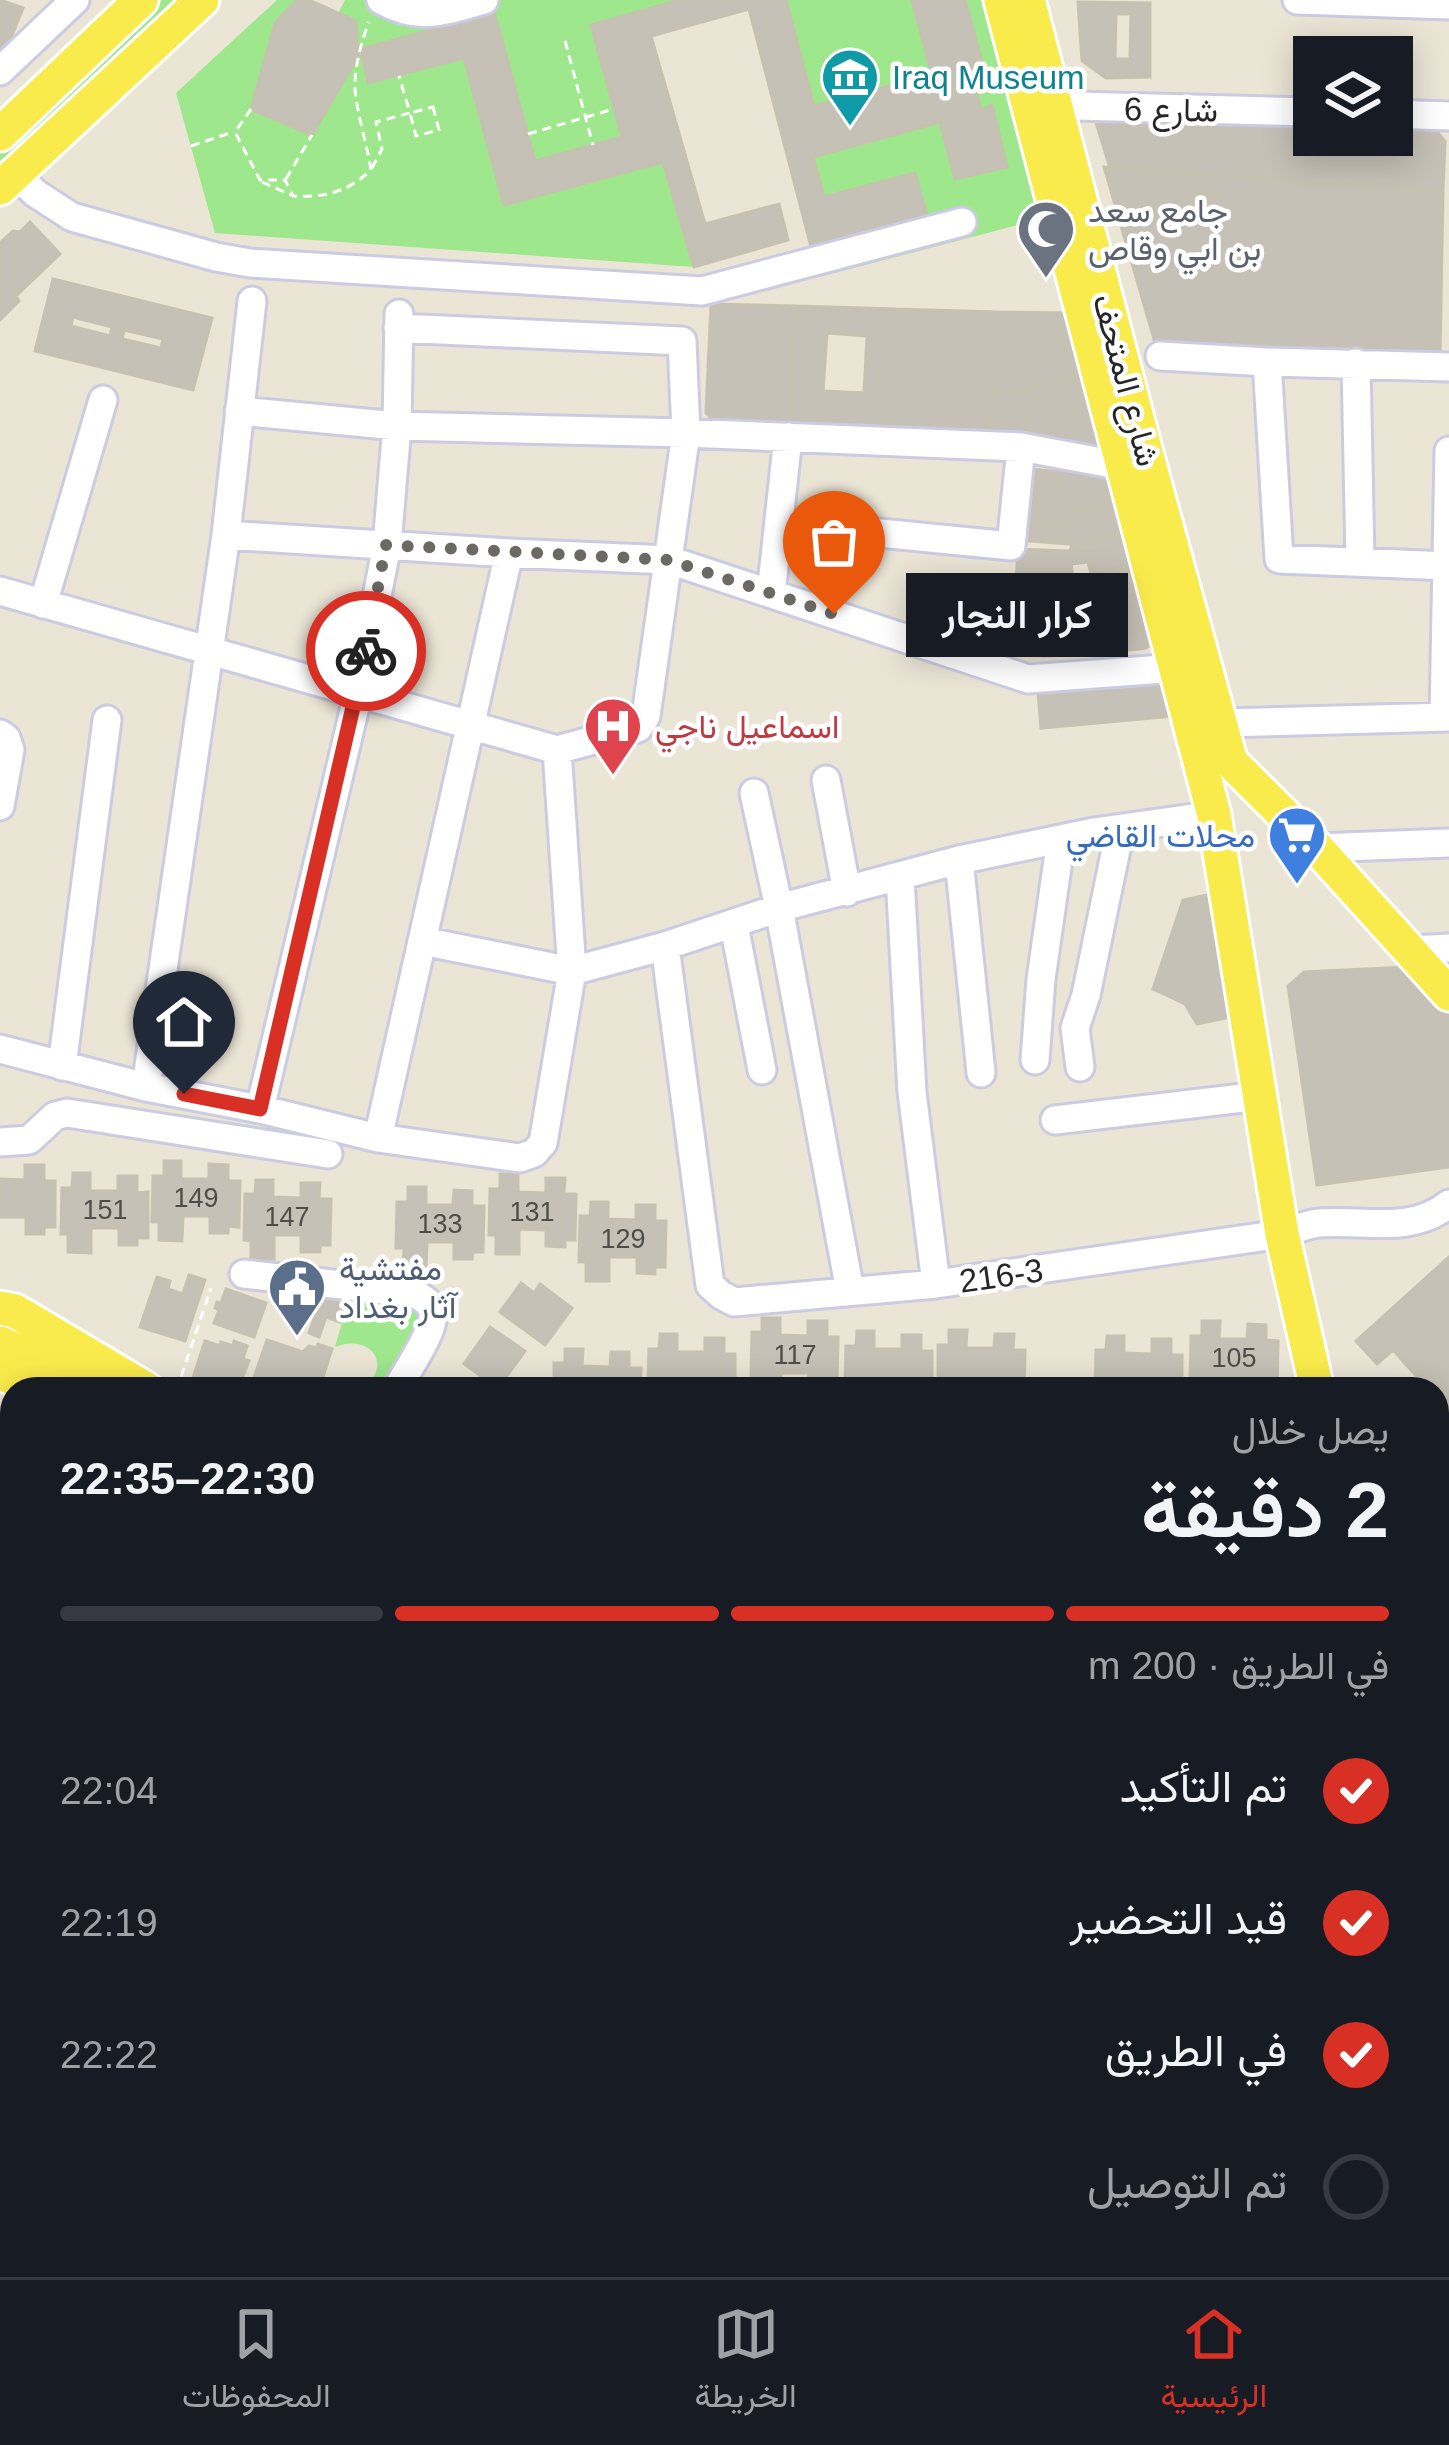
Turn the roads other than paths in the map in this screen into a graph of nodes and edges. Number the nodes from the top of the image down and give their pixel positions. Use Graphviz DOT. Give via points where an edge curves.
graph roads {
  1 [pos="75,0"];
  2 [pos="141,0"];
  3 [pos="202,0"];
  4 [pos="484,0"];
  5 [pos="1001,0"];
  6 [pos="1028,0"];
  7 [pos="1297,0"];
  8 [pos="378,5"];
  9 [pos="443,5"];
  10 [pos="1449,5"];
  11 [pos="0,71"];
  12 [pos="1042,105"];
  13 [pos="1293,111"];
  14 [pos="1413,115"];
  15 [pos="1449,116"];
  16 [pos="0,134"];
  17 [pos="8,180"];
  18 [pos="962,222"];
  19 [pos="252,301"];
  20 [pos="1160,356"];
  21 [pos="1267,362"];
  22 [pos="1356,363"];
  23 [pos="1449,367"];
  24 [pos="103,400"];
  25 [pos="239,411"];
  26 [pos="397,426"];
  27 [pos="686,433"];
  28 [pos="788,437"];
  29 [pos="1021,447"];
  30 [pos="1449,451"];
  31 [pos="1123,466"];
  32 [pos="778,523"];
  33 [pos="226,535"];
  34 [pos="386,545"];
  35 [pos="509,553"];
  36 [pos="669,560"];
  37 [pos="1360,561"];
  38 [pos="1448,566"];
  39 [pos="0,591"];
  40 [pos="771,594"];
  41 [pos="43,604"];
  42 [pos="207,650"];
  43 [pos="1176,668"];
  44 [pos="358,694"];
  45 [pos="1447,717"];
  46 [pos="106,720"];
  47 [pos="1206,724"];
  48 [pos="470,726"];
  49 [pos="0,734"];
  50 [pos="557,750"];
  51 [pos="1230,759"];
  52 [pos="826,780"];
  53 [pos="754,793"];
  54 [pos="0,806"];
  55 [pos="1213,810"];
  56 [pos="1120,830"];
  57 [pos="1061,838"];
  58 [pos="1449,843"];
  59 [pos="1317,848"];
  60 [pos="959,860"];
  61 [pos="900,877"];
  62 [pos="847,892"];
  63 [pos="779,908"];
  64 [pos="734,925"];
  65 [pos="422,940"];
  66 [pos="664,946"];
  67 [pos="1449,948"];
  68 [pos="1410,950"];
  69 [pos="572,971"];
  70 [pos="1449,994"];
  71 [pos="0,1048"];
  72 [pos="1035,1060"];
  73 [pos="62,1066"];
  74 [pos="1080,1067"];
  75 [pos="762,1070"];
  76 [pos="981,1073"];
  77 [pos="146,1087"];
  78 [pos="1260,1096"];
  79 [pos="260,1109"];
  80 [pos="1054,1120"];
  81 [pos="378,1138"];
  82 [pos="0,1142"];
  83 [pos="328,1154"];
  84 [pos="1449,1204"];
  85 [pos="1282,1234"];
  86 [pos="244,1274"];
  87 [pos="936,1284"];
  88 [pos="850,1291"];
  89 [pos="0,1308"];
  90 [pos="0,1343"];
  91 [pos="67,1377"];
  92 [pos="126,1377"];
  93 [pos="403,1377"];
  94 [pos="1315,1377"];
  1 -- 11 [label="street"];
  2 -- 16 [label="main road"];
  3 -- 17 [label="main road"];
  4 -- 9 [label="street"];
  5 -- 12 [label="main road, شارع المتحف"];
  6 -- 12 [label="main road, شارع المتحف"];
  7 -- 10 [label="street"];
  8 -- 9 [label="street" via="422,14"];
  12 -- 13 [label="street, شارع 6"];
  12 -- 31 [label="main road, شارع المتحف"];
  12 -- 47 [label="main road, شارع المتحف" via="1121,360"];
  14 -- 15 [label="street"];
  17 -- 18 [label="street" via="72,217 233,260 702,291"];
  19 -- 25 [label="street"];
  20 -- 21 [label="street"];
  21 -- 22 [label="street"];
  21 -- 37 [label="street" via="1279,559"];
  22 -- 23 [label="street"];
  22 -- 37 [label="street"];
  24 -- 41 [label="street"];
  25 -- 26 [label="street"];
  25 -- 33 [label="street"];
  26 -- 27 [label="street"];
  26 -- 27 [label="street" via="399,319 682,341"];
  26 -- 34 [label="street"];
  27 -- 28 [label="street"];
  27 -- 36 [label="street"];
  28 -- 29 [label="street"];
  28 -- 32 [label="street"];
  29 -- 31 [label="street"];
  29 -- 32 [label="street" via="1011,546"];
  30 -- 38 [label="street"];
  31 -- 43 [label="main road, شارع المتحف"];
  32 -- 40 [label="street"];
  33 -- 34 [label="street"];
  33 -- 42 [label="street"];
  34 -- 35 [label="street"];
  34 -- 44 [label="street"];
  35 -- 36 [label="street"];
  35 -- 48 [label="street"];
  36 -- 40 [label="street"];
  36 -- 50 [label="street" via="646,716 624,734"];
  37 -- 38 [label="street"];
  38 -- 45 [label="street"];
  39 -- 41 [label="street"];
  40 -- 43 [label="street" via="1028,679"];
  41 -- 42 [label="street"];
  42 -- 44 [label="street"];
  42 -- 77 [label="street"];
  43 -- 47 [label="main road, شارع المتحف"];
  44 -- 48 [label="street"];
  44 -- 79 [label="street"];
  45 -- 47 [label="street"];
  46 -- 73 [label="street"];
  47 -- 51 [label="main road, شارع المتحف"];
  47 -- 55 [label="main road, شارع المتحف"];
  48 -- 50 [label="street"];
  48 -- 65 [label="street"];
  49 -- 54 [label="street" via="10,750"];
  50 -- 69 [label="street"];
  51 -- 55 [label="main road"];
  51 -- 59 [label="main road, شارع المتحف"];
  52 -- 62 [label="street"];
  53 -- 63 [label="street"];
  55 -- 56 [label="street"];
  55 -- 78 [label="main road, شارع المتحف"];
  56 -- 57 [label="street"];
  56 -- 74 [label="street" via="1075,1028"];
  57 -- 60 [label="street"];
  57 -- 72 [label="street"];
  58 -- 59 [label="street"];
  59 -- 68 [label="main road, شارع المتحف"];
  60 -- 61 [label="street"];
  60 -- 76 [label="street"];
  61 -- 62 [label="street"];
  61 -- 87 [label="street" via="912,1092"];
  62 -- 63 [label="street"];
  63 -- 64 [label="street"];
  63 -- 88 [label="street"];
  64 -- 66 [label="street"];
  64 -- 75 [label="street"];
  65 -- 69 [label="street"];
  65 -- 81 [label="street"];
  66 -- 69 [label="street"];
  66 -- 88 [label="street, 216-3" via="710,1285 734,1303"];
  67 -- 68 [label="street"];
  68 -- 70 [label="main road, شارع المتحف"];
  69 -- 81 [label="street" via="543,1143 534,1153 520,1158"];
  71 -- 73 [label="street"];
  73 -- 77 [label="street"];
  77 -- 79 [label="street"];
  78 -- 80 [label="street"];
  78 -- 85 [label="main road, شارع المتحف"];
  79 -- 81 [label="street"];
  82 -- 83 [label="street" via="28,1140 67,1113"];
  84 -- 85 [label="street, 216-3" via="1406,1223 1314,1222"];
  85 -- 87 [label="street, 216-3"];
  85 -- 94 [label="main road, شارع المتحف"];
  86 -- 93 [label="street" via="427,1300 430,1328"];
  87 -- 88 [label="street, 216-3"];
  89 -- 92 [label="main road"];
  90 -- 91 [label="main road"];
}
